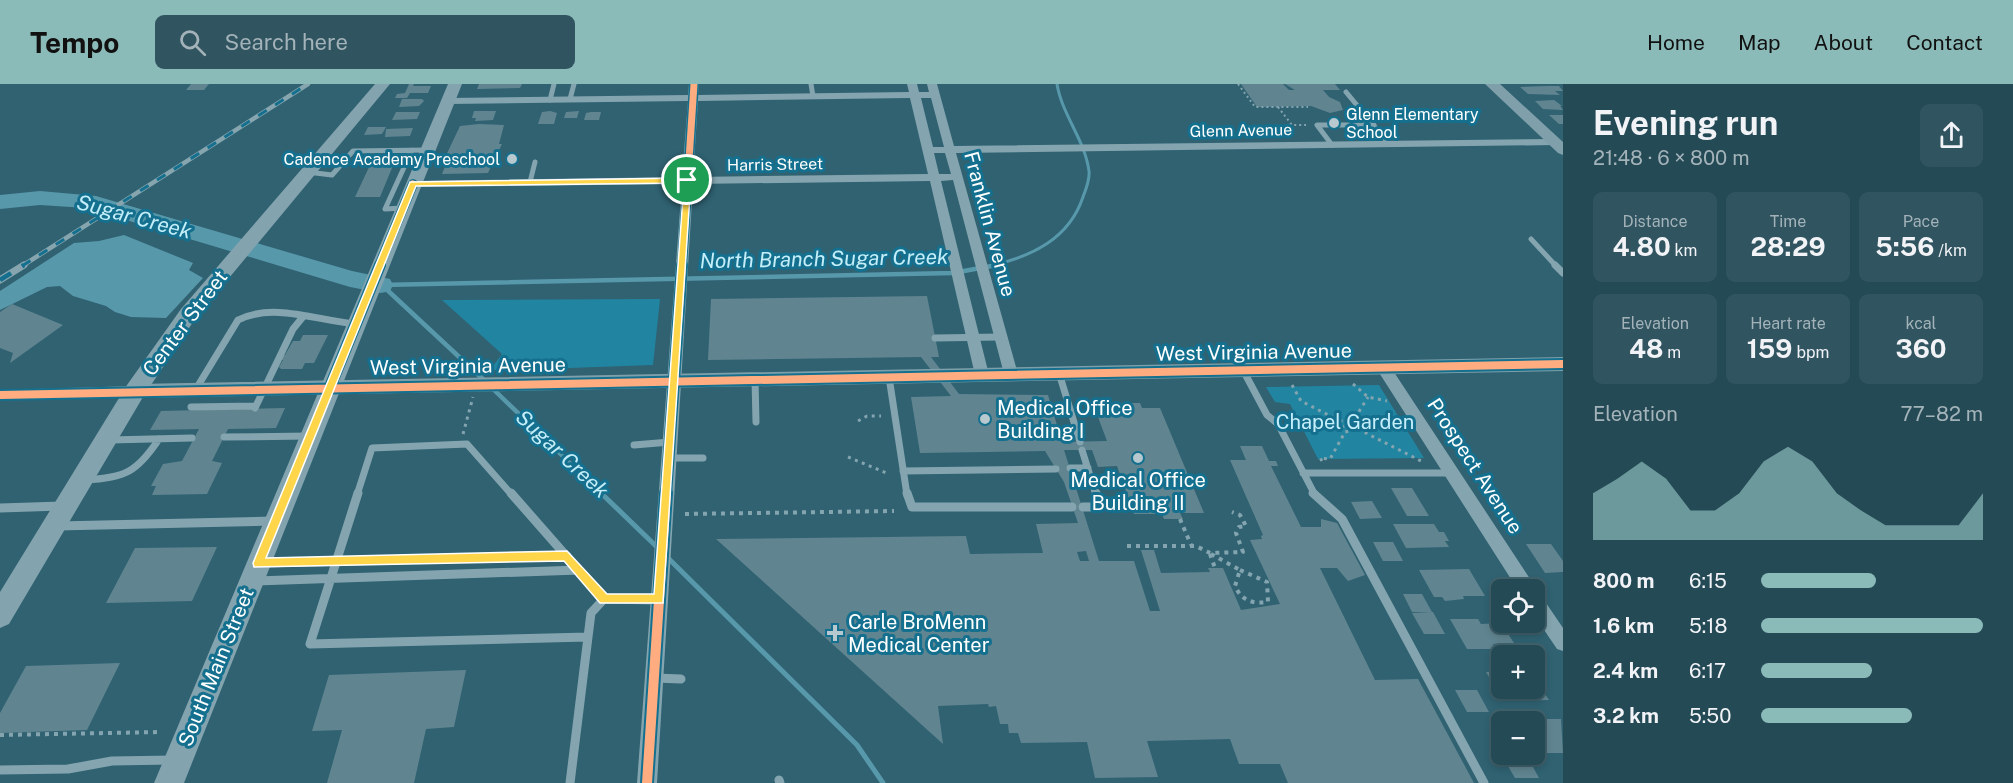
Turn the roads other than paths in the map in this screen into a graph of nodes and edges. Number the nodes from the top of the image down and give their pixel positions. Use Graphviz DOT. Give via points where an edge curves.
graph roads {
  1 [pos="383,84"];
  2 [pos="455,84"];
  3 [pos="554,84"];
  4 [pos="574,84"];
  5 [pos="693,84"];
  6 [pos="811,84"];
  7 [pos="1492,84"];
  8 [pos="934,89"];
  9 [pos="913,90"];
  10 [pos="1346,92"];
  11 [pos="813,96"];
  12 [pos="693,98"];
  13 [pos="570,99"];
  14 [pos="550,100"];
  15 [pos="448,101"];
  16 [pos="1374,125"];
  17 [pos="1389,144"];
  18 [pos="1332,145"];
  19 [pos="1558,146"];
  20 [pos="420,150"];
  21 [pos="928,150"];
  22 [pos="950,151"];
  23 [pos="535,162"];
  24 [pos="308,172"];
  25 [pos="934,177"];
  26 [pos="957,177"];
  27 [pos="687,180"];
  28 [pos="531,182"];
  29 [pos="413,184"];
  30 [pos="403,208"];
  31 [pos="1531,238"];
  32 [pos="1563,273"];
  33 [pos="302,318"];
  34 [pos="357,321"];
  35 [pos="973,337"];
  36 [pos="1000,337"];
  37 [pos="935,338"];
  38 [pos="1563,364"];
  39 [pos="1383,367"];
  40 [pos="1243,370"];
  41 [pos="1059,373"];
  42 [pos="1011,374"];
  43 [pos="982,375"];
  44 [pos="890,377"];
  45 [pos="755,379"];
  46 [pos="674,380"];
  47 [pos="330,387"];
  48 [pos="135,391"];
  49 [pos="0,395"];
  50 [pos="195,399"];
  51 [pos="259,401"];
  52 [pos="756,422"];
  53 [pos="310,436"];
  54 [pos="224,437"];
  55 [pos="192,438"];
  56 [pos="159,439"];
  57 [pos="106,440"];
  58 [pos="634,445"];
  59 [pos="669,450"];
  60 [pos="703,458"];
  61 [pos="1070,468"];
  62 [pos="1088,468"];
  63 [pos="1056,469"];
  64 [pos="903,471"];
  65 [pos="1303,473"];
  66 [pos="1452,473"];
  67 [pos="82,480"];
  68 [pos="66,506"];
  69 [pos="1072,507"];
  70 [pos="1083,507"];
  71 [pos="0,508"];
  72 [pos="275,521"];
  73 [pos="54,526"];
  74 [pos="567,556"];
  75 [pos="338,561"];
  76 [pos="579,570"];
  77 [pos="255,572"];
  78 [pos="332,578"];
  79 [pos="1521,579"];
  80 [pos="604,599"];
  81 [pos="659,600"];
  82 [pos="1545,610"];
  83 [pos="0,616"];
  84 [pos="1556,620"];
  85 [pos="588,637"];
  86 [pos="1563,643"];
  87 [pos="654,678"];
  88 [pos="681,679"];
  89 [pos="0,770"];
  90 [pos="174,772"];
  91 [pos="570,783"];
  92 [pos="647,783"];
  93 [pos="1484,783"];
  1 -- 24 [label="main road, Center Street"];
  2 -- 15 [label="main road, South Main Street"];
  3 -- 14 [label="lane"];
  4 -- 13 [label="lane"];
  5 -- 12 [label="street"];
  6 -- 11 [label="lane"];
  7 -- 19 [label="street"];
  8 -- 9 [label="street"];
  8 -- 22 [label="street, Franklin Avenue"];
  9 -- 11 [label="street"];
  9 -- 21 [label="street, Franklin Avenue"];
  10 -- 16 [label="lane"];
  11 -- 12 [label="street"];
  12 -- 13 [label="street"];
  12 -- 27 [label="street"];
  13 -- 14 [label="street"];
  14 -- 15 [label="street"];
  15 -- 20 [label="main road, South Main Street"];
  16 -- 17 [label="lane"];
  16 -- 18 [label="lane" via="1317,125"];
  17 -- 18 [label="street, Glenn Avenue"];
  17 -- 19 [label="street, Glenn Avenue"];
  18 -- 22 [label="street, Glenn Avenue"];
  20 -- 24 [label="lane" via="353,151 332,175"];
  20 -- 29 [label="main road, South Main Street"];
  20 -- 30 [label="lane" via="385,209"];
  21 -- 22 [label="street, Glenn Avenue"];
  21 -- 25 [label="street, Franklin Avenue"];
  22 -- 26 [label="street, Franklin Avenue"];
  23 -- 28 [label="lane"];
  24 -- 48 [label="main road, Center Street" via="188,314"];
  25 -- 26 [label="street, Harris Street"];
  25 -- 27 [label="street, Harris Street"];
  25 -- 35 [label="street, Franklin Avenue"];
  26 -- 36 [label="street, Franklin Avenue"];
  27 -- 28 [label="street, Harris Street"];
  27 -- 46 [label="street"];
  28 -- 29 [label="street, Harris Street"];
  29 -- 30 [label="main road, South Main Street"];
  30 -- 34 [label="main road, South Main Street"];
  31 -- 32 [label="lane"];
  33 -- 34 [label="lane"];
  33 -- 50 [label="lane" via="255,312 244,315"];
  33 -- 51 [label="lane"];
  34 -- 47 [label="main road, South Main Street"];
  35 -- 36 [label="lane"];
  35 -- 37 [label="lane"];
  35 -- 43 [label="street, Franklin Avenue"];
  36 -- 42 [label="street, Franklin Avenue"];
  38 -- 39 [label="street, West Virginia Avenue"];
  39 -- 40 [label="street, West Virginia Avenue"];
  39 -- 66 [label="street, Prospect Avenue"];
  40 -- 41 [label="street, West Virginia Avenue"];
  40 -- 65 [label="lane" via="1267,415 1278,423"];
  41 -- 42 [label="street, West Virginia Avenue"];
  41 -- 62 [label="lane"];
  42 -- 43 [label="street, West Virginia Avenue"];
  43 -- 44 [label="street, West Virginia Avenue"];
  44 -- 45 [label="street, West Virginia Avenue"];
  44 -- 64 [label="lane"];
  45 -- 46 [label="street, West Virginia Avenue"];
  45 -- 52 [label="lane"];
  46 -- 47 [label="street, West Virginia Avenue"];
  46 -- 59 [label="street"];
  47 -- 51 [label="street, West Virginia Avenue"];
  47 -- 53 [label="main road, South Main Street"];
  48 -- 49 [label="street, West Virginia Avenue"];
  48 -- 50 [label="street, West Virginia Avenue"];
  48 -- 57 [label="main road, Center Street"];
  50 -- 51 [label="street, West Virginia Avenue"];
  53 -- 54 [label="lane" via="243,433"];
  53 -- 72 [label="main road, South Main Street"];
  55 -- 56 [label="lane" via="177,435"];
  56 -- 57 [label="lane"];
  56 -- 67 [label="lane" via="144,462 120,479"];
  57 -- 67 [label="main road, Center Street"];
  58 -- 59 [label="lane"];
  59 -- 60 [label="lane"];
  59 -- 81 [label="street"];
  61 -- 62 [label="lane"];
  62 -- 70 [label="lane" via="1100,507"];
  63 -- 64 [label="lane"];
  64 -- 69 [label="lane" via="912,507"];
  65 -- 66 [label="lane"];
  65 -- 93 [label="lane" via="1311,491 1342,519"];
  66 -- 79 [label="street, Prospect Avenue"];
  67 -- 68 [label="main road, Center Street"];
  68 -- 71 [label="lane"];
  68 -- 73 [label="main road, Center Street"];
  72 -- 73 [label="lane"];
  72 -- 77 [label="main road, South Main Street"];
  73 -- 83 [label="main road, Center Street"];
  74 -- 75 [label="lane"];
  74 -- 75 [label="lane" via="467,444 372,448"];
  74 -- 76 [label="lane"];
  75 -- 77 [label="lane"];
  75 -- 78 [label="lane"];
  76 -- 78 [label="lane"];
  76 -- 80 [label="lane"];
  77 -- 78 [label="lane"];
  77 -- 90 [label="main road, South Main Street"];
  78 -- 85 [label="lane" via="310,644"];
  80 -- 81 [label="lane"];
  80 -- 85 [label="lane" via="591,613"];
  81 -- 87 [label="street"];
  82 -- 84 [label="street"];
  84 -- 86 [label="street"];
  85 -- 91 [label="lane"];
  87 -- 88 [label="lane"];
  87 -- 92 [label="street"];
  89 -- 90 [label="lane" via="68,769 112,761"];
}
